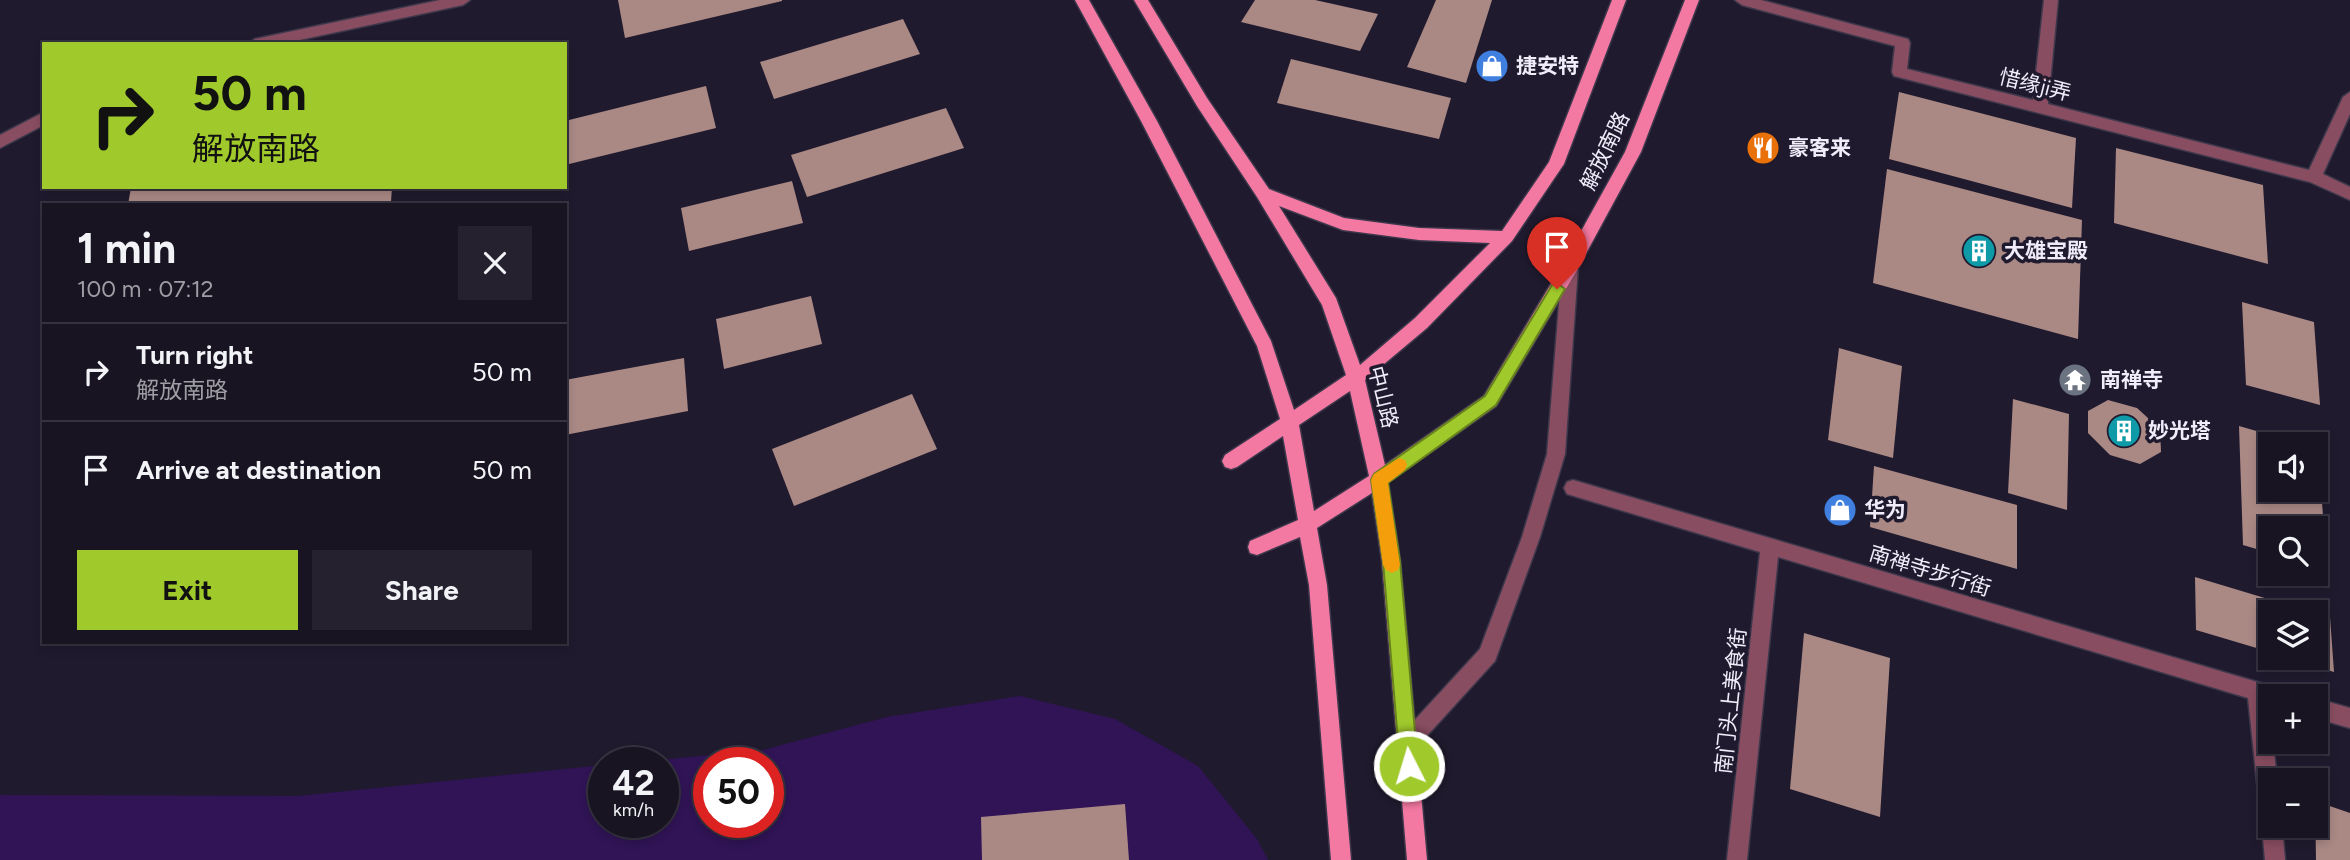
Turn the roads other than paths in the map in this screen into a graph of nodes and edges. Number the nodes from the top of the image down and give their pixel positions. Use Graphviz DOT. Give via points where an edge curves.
graph roads {
  1 [pos="463,0"];
  2 [pos="1082,0"];
  3 [pos="1141,0"];
  4 [pos="1619,0"];
  5 [pos="1692,0"];
  6 [pos="1742,0"];
  7 [pos="2051,0"];
  8 [pos="264,42"];
  9 [pos="2350,97"];
  10 [pos="2040,108"];
  11 [pos="42,119"];
  12 [pos="0,142"];
  13 [pos="2314,177"];
  14 [pos="1263,194"];
  15 [pos="2350,194"];
  16 [pos="1506,237"];
  17 [pos="1570,267"];
  18 [pos="1356,378"];
  19 [pos="1290,424"];
  20 [pos="1231,461"];
  21 [pos="1379,480"];
  22 [pos="1573,488"];
  23 [pos="1307,525"];
  24 [pos="1257,547"];
  25 [pos="1770,547"];
  26 [pos="2258,692"];
  27 [pos="2328,712"];
  28 [pos="2350,718"];
  29 [pos="1407,743"];
  30 [pos="2273,838"];
  31 [pos="1341,860"];
  32 [pos="1417,860"];
  33 [pos="1737,860"];
  34 [pos="2275,860"];
  1 -- 8 [label="street"];
  2 -- 19 [label="main road" via="1265,346"];
  3 -- 14 [label="main road, 中山路"];
  4 -- 16 [label="main road, 解放南路" via="1556,164"];
  5 -- 17 [label="main road, 解放南路" via="1633,152"];
  6 -- 10 [label="street, 惜缘ji弄" via="1903,43 1899,72"];
  7 -- 10 [label="street"];
  9 -- 13 [label="street"];
  10 -- 13 [label="street, 惜缘ji弄"];
  11 -- 12 [label="street"];
  13 -- 15 [label="street, 惜缘ji弄"];
  14 -- 16 [label="main road" via="1343,224 1419,234"];
  14 -- 18 [label="main road, 中山路" via="1330,303"];
  16 -- 18 [label="main road, 解放南路" via="1421,323"];
  17 -- 21 [label="main road, 解放南路" via="1490,401"];
  17 -- 29 [label="street" via="1556,454 1531,537 1488,655"];
  18 -- 19 [label="main road, 解放南路"];
  18 -- 21 [label="main road, 中山路"];
  19 -- 20 [label="main road, 解放南路"];
  19 -- 23 [label="main road"];
  21 -- 23 [label="main road, 解放南路"];
  21 -- 29 [label="main road, 中山路"];
  22 -- 25 [label="street, 南禅寺步行街"];
  23 -- 24 [label="main road, 解放南路"];
  23 -- 31 [label="main road" via="1318,585"];
  25 -- 26 [label="street, 南禅寺步行街"];
  25 -- 33 [label="street, 南门头上美食街"];
  27 -- 28 [label="street"];
  29 -- 32 [label="main road, 中山路"];
  30 -- 34 [label="street"];
}
